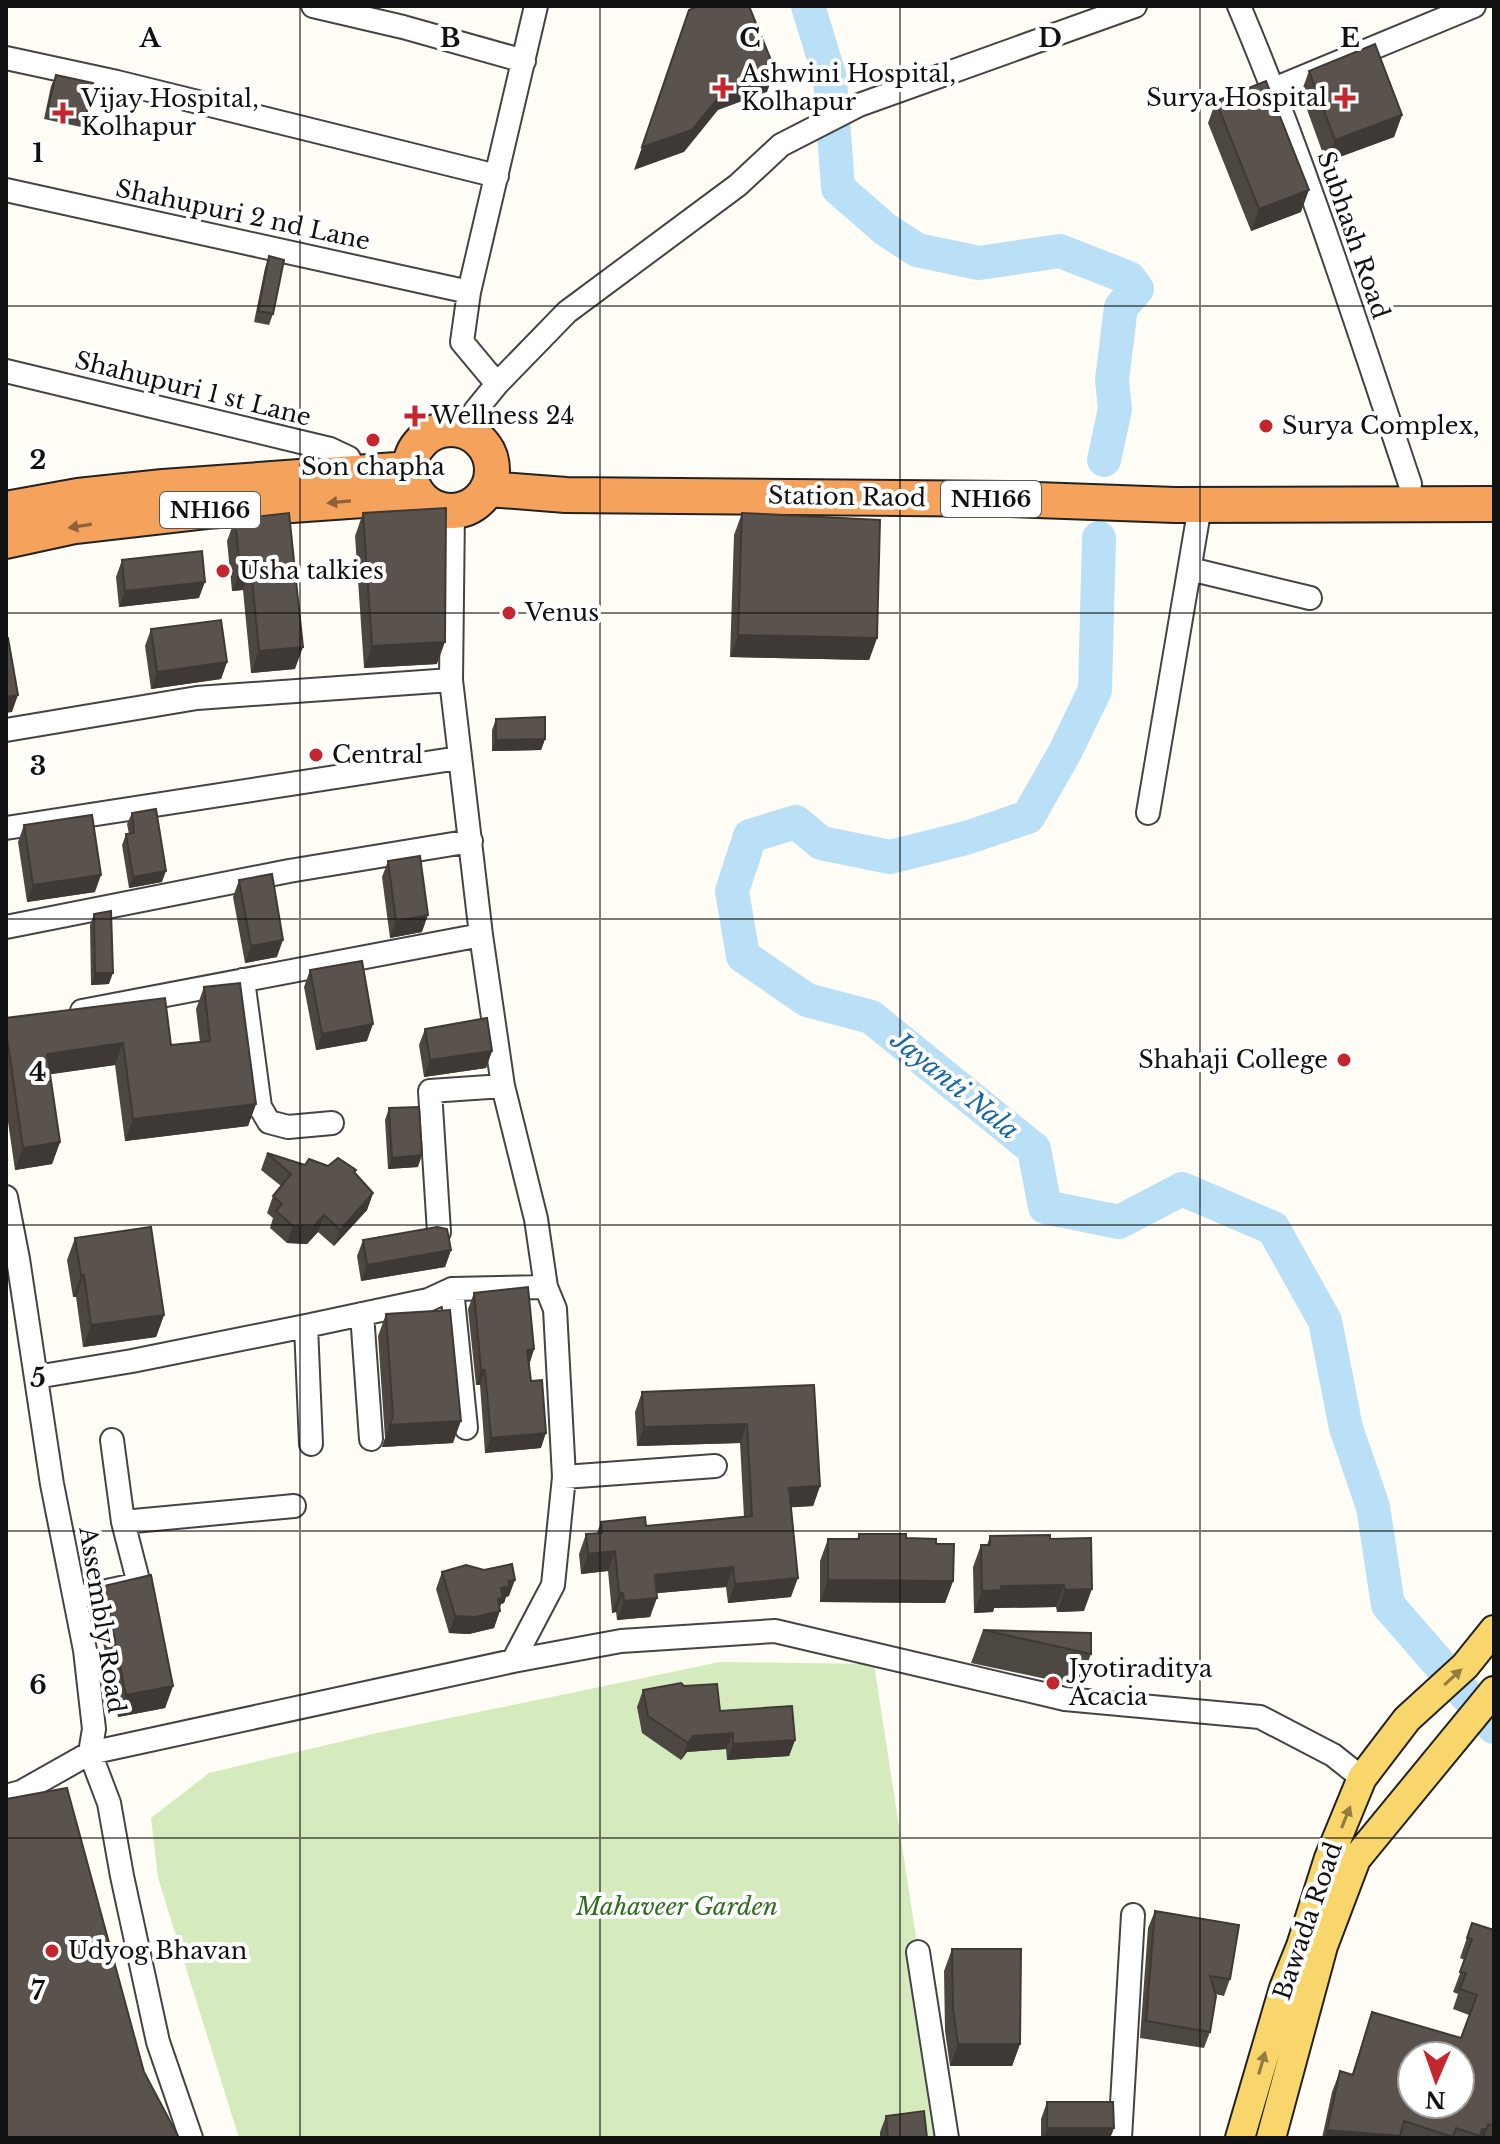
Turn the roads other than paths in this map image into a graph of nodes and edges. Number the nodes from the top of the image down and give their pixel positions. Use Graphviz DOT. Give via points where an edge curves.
graph roads {
  1 [pos="313,6"];
  2 [pos="536,6"];
  3 [pos="1135,6"];
  4 [pos="1239,6"];
  5 [pos="1474,6"];
  6 [pos="6,58"];
  7 [pos="524,61"];
  8 [pos="1274,89"];
  9 [pos="497,176"];
  10 [pos="6,190"];
  11 [pos="469,292"];
  12 [pos="6,371"];
  13 [pos="497,384"];
  14 [pos="464,431"];
  15 [pos="414,470"];
  16 [pos="355,474"];
  17 [pos="491,481"];
  18 [pos="1410,484"];
  19 [pos="1494,484"];
  20 [pos="9,504"];
  21 [pos="1494,504"];
  22 [pos="1200,506"];
  23 [pos="453,511"];
  24 [pos="6,541"];
  25 [pos="1190,569"];
  26 [pos="1310,598"];
  27 [pos="451,680"];
  28 [pos="6,730"];
  29 [pos="459,758"];
  30 [pos="1148,813"];
  31 [pos="6,828"];
  32 [pos="471,841"];
  33 [pos="6,927"];
  34 [pos="481,935"];
  35 [pos="243,980"];
  36 [pos="61,1014"];
  37 [pos="503,1086"];
  38 [pos="332,1123"];
  39 [pos="6,1197"];
  40 [pos="439,1232"];
  41 [pos="546,1287"];
  42 [pos="452,1289"];
  43 [pos="362,1314"];
  44 [pos="306,1326"];
  45 [pos="36,1377"];
  46 [pos="466,1428"];
  47 [pos="371,1439"];
  48 [pos="112,1440"];
  49 [pos="311,1444"];
  50 [pos="715,1466"];
  51 [pos="564,1477"];
  52 [pos="294,1506"];
  53 [pos="123,1522"];
  54 [pos="75,1598"];
  55 [pos="1494,1630"];
  56 [pos="513,1661"];
  57 [pos="1494,1691"];
  58 [pos="90,1753"];
  59 [pos="1362,1778"];
  60 [pos="6,1796"];
  61 [pos="1133,1915"];
  62 [pos="918,1952"];
  63 [pos="191,2138"];
  64 [pos="947,2138"];
  65 [pos="1120,2138"];
  66 [pos="1240,2138"];
  67 [pos="1271,2138"];
  1 -- 7 [label="street"];
  2 -- 7 [label="street"];
  3 -- 13 [label="street" via="859,105 781,145 648,255 588,295"];
  4 -- 8 [label="street, Subhash Road"];
  5 -- 8 [label="street"];
  6 -- 9 [label="street"];
  7 -- 9 [label="street"];
  8 -- 18 [label="street, Subhash Road"];
  9 -- 11 [label="street"];
  10 -- 11 [label="street, Shahupuri 2 nd Lane"];
  11 -- 13 [label="street" via="462,342"];
  12 -- 16 [label="street, Shahupuri 1 st Lane" via="330,449 349,458"];
  13 -- 14 [label="street"];
  14 -- 15 [label="highway, NH166" via="432,433"];
  14 -- 17 [label="highway" via="489,451"];
  15 -- 16 [label="highway, NH166"];
  15 -- 23 [label="highway" via="429,505"];
  15 -- 24 [label="highway, NH166, one-way" via="391,498 156,516"];
  16 -- 20 [label="highway, NH166"];
  17 -- 18 [label="highway, NH166"];
  17 -- 22 [label="highway, Station Raod / NH166" via="566,495"];
  17 -- 23 [label="highway" via="480,500"];
  18 -- 19 [label="highway, NH166"];
  21 -- 22 [label="highway, Station Raod / NH166"];
  22 -- 25 [label="street"];
  23 -- 27 [label="street"];
  25 -- 26 [label="street"];
  25 -- 30 [label="street"];
  27 -- 28 [label="street" via="197,698"];
  27 -- 29 [label="street"];
  29 -- 31 [label="street"];
  29 -- 32 [label="street"];
  32 -- 33 [label="street"];
  32 -- 34 [label="street"];
  34 -- 35 [label="street"];
  34 -- 37 [label="street"];
  35 -- 36 [label="street"];
  35 -- 38 [label="street" via="260,1107 269,1122 288,1127"];
  37 -- 40 [label="street" via="430,1091"];
  37 -- 41 [label="street" via="536,1219"];
  39 -- 45 [label="street, Assembly Road"];
  41 -- 42 [label="street"];
  41 -- 51 [label="street" via="555,1309"];
  42 -- 43 [label="street" via="428,1300"];
  42 -- 46 [label="street"];
  43 -- 44 [label="street"];
  43 -- 47 [label="street"];
  44 -- 45 [label="street"];
  44 -- 49 [label="street"];
  45 -- 54 [label="street, Assembly Road"];
  48 -- 53 [label="street"];
  50 -- 51 [label="street"];
  51 -- 56 [label="street" via="553,1585"];
  52 -- 53 [label="street"];
  53 -- 54 [label="street" via="139,1584"];
  54 -- 58 [label="street, Assembly Road" via="94,1729"];
  59 -- 55 [label="main road, Bawada Road, one-way" via="1407,1719 1465,1666"];
  56 -- 58 [label="street"];
  56 -- 59 [label="street" via="621,1641 775,1631 1065,1699 1260,1717 1333,1755"];
  57 -- 67 [label="main road" via="1356,1859 1323,1946"];
  58 -- 60 [label="street"];
  58 -- 63 [label="street, Assembly Road" via="109,1803 158,2042"];
  66 -- 59 [label="main road, Bawada Road, one-way" via="1284,1988"];
  61 -- 65 [label="street"];
  62 -- 64 [label="street"];
}
